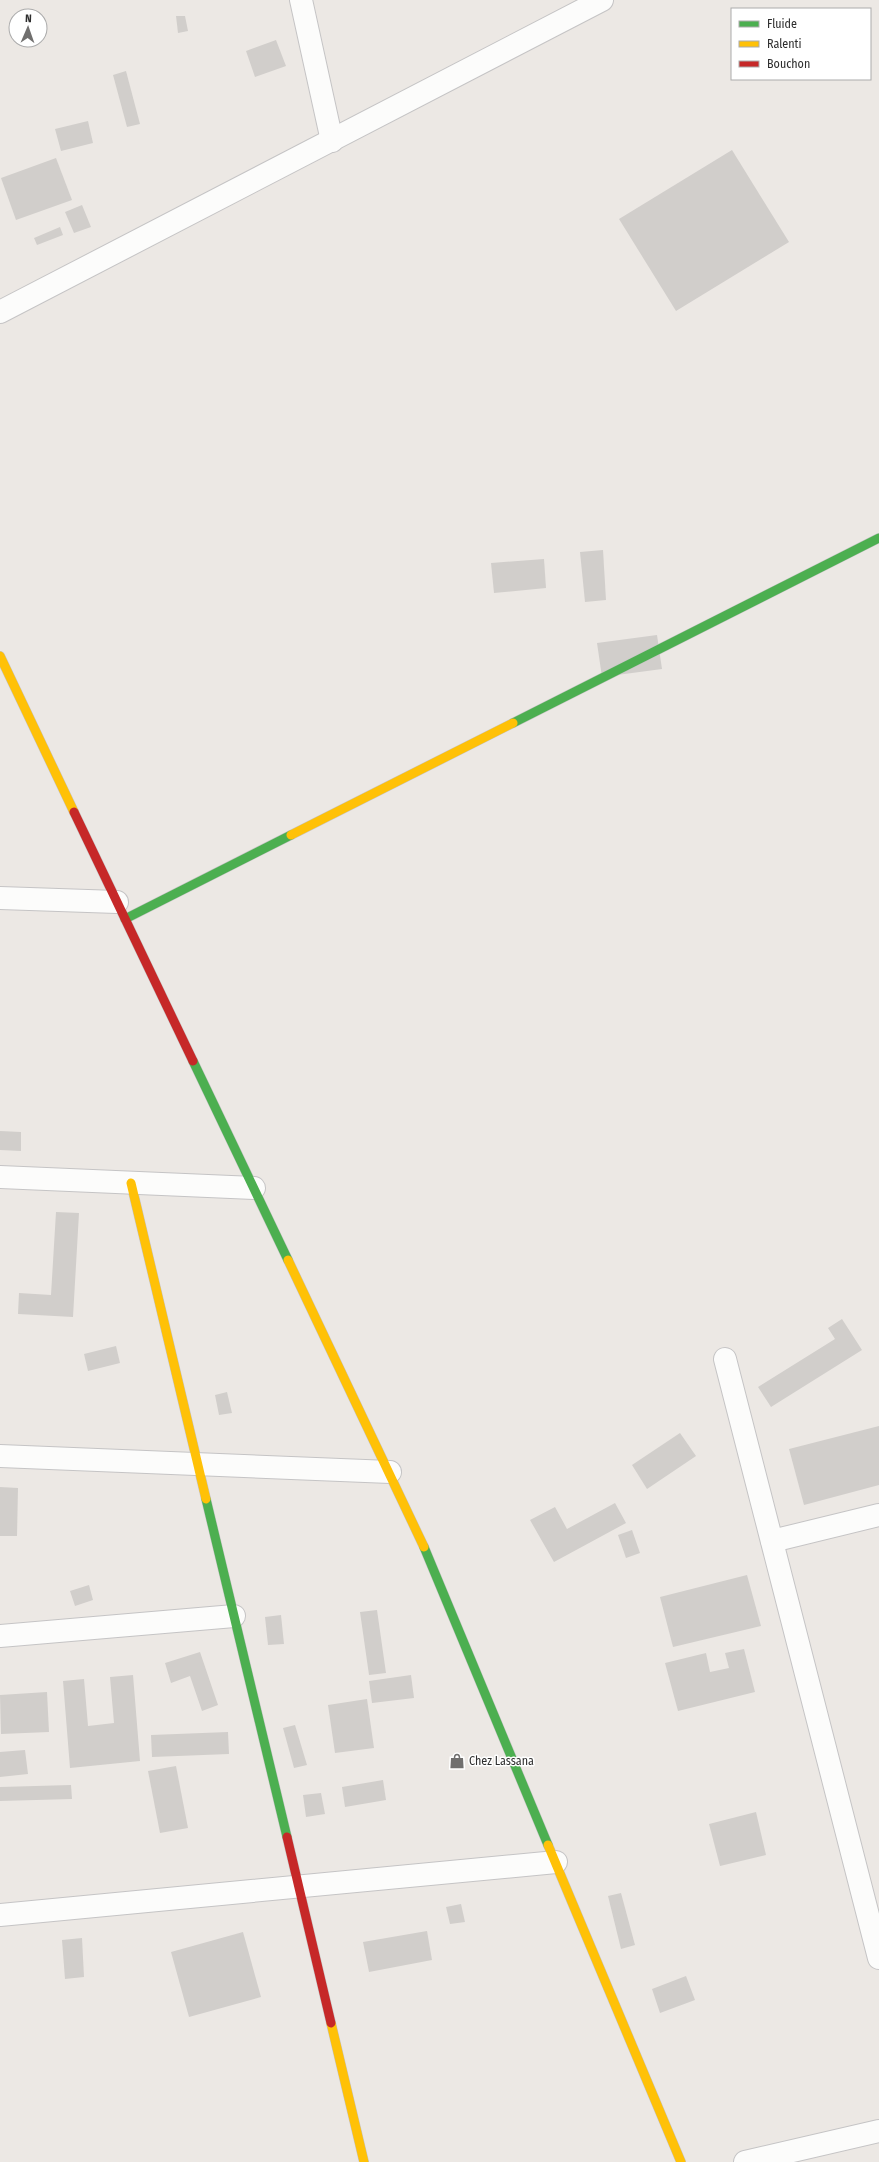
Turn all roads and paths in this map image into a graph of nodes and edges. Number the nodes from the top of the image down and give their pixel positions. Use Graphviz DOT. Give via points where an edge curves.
graph roads {
  1 [pos="301,0"];
  2 [pos="602,0"];
  3 [pos="574,7"];
  4 [pos="332,141"];
  5 [pos="0,312"];
  6 [pos="879,538"];
  7 [pos="0,656"];
  8 [pos="0,898"];
  9 [pos="121,911"];
  10 [pos="0,1177"];
  11 [pos="131,1183"];
  12 [pos="254,1188"];
  13 [pos="725,1359"];
  14 [pos="0,1456"];
  15 [pos="198,1464"];
  16 [pos="390,1472"];
  17 [pos="879,1515"];
  18 [pos="772,1541"];
  19 [pos="234,1616"];
  20 [pos="0,1636"];
  21 [pos="556,1862"];
  22 [pos="298,1886"];
  23 [pos="0,1914"];
  24 [pos="879,1958"];
  25 [pos="879,2131"];
  26 [pos="364,2162"];
  27 [pos="681,2162"];
  28 [pos="745,2162"];
  1 -- 4 [label="street"];
  2 -- 3 [label="street"];
  3 -- 4 [label="street"];
  4 -- 5 [label="street"];
  6 -- 9 [label="street"];
  7 -- 9 [label="street"];
  8 -- 9 [label="street"];
  9 -- 12 [label="street"];
  10 -- 11 [label="street"];
  11 -- 12 [label="street"];
  11 -- 15 [label="street"];
  12 -- 16 [label="street"];
  13 -- 18 [label="street"];
  14 -- 15 [label="street"];
  15 -- 16 [label="street"];
  15 -- 19 [label="street"];
  16 -- 21 [label="street"];
  17 -- 18 [label="street"];
  18 -- 24 [label="street"];
  19 -- 20 [label="street"];
  19 -- 22 [label="street"];
  21 -- 22 [label="street"];
  21 -- 27 [label="street"];
  22 -- 23 [label="street"];
  22 -- 26 [label="street"];
  25 -- 28 [label="street"];
}
